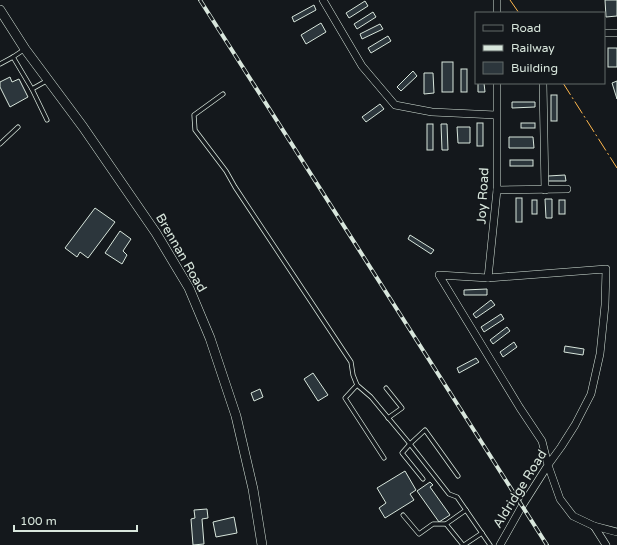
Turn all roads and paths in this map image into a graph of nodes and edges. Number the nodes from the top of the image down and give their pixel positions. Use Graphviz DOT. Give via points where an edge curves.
graph roads {
  1 [pos="323,0"];
  2 [pos="497,0"];
  3 [pos="0,10"];
  4 [pos="497,12"];
  5 [pos="605,33"];
  6 [pos="617,33"];
  7 [pos="25,49"];
  8 [pos="13,57"];
  9 [pos="0,64"];
  10 [pos="49,79"];
  11 [pos="497,84"];
  12 [pos="543,84"];
  13 [pos="32,89"];
  14 [pos="223,94"];
  15 [pos="496,115"];
  16 [pos="48,120"];
  17 [pos="18,127"];
  18 [pos="0,144"];
  19 [pos="567,189"];
  20 [pos="497,190"];
  21 [pos="545,190"];
  22 [pos="488,278"];
  23 [pos="358,385"];
  24 [pos="386,388"];
  25 [pos="388,418"];
  26 [pos="410,444"];
  27 [pos="384,458"];
  28 [pos="548,465"];
  29 [pos="458,476"];
  30 [pos="423,478"];
  31 [pos="466,510"];
  32 [pos="403,515"];
  33 [pos="446,524"];
  34 [pos="594,526"];
  35 [pos="617,532"];
  36 [pos="482,533"];
  37 [pos="262,545"];
  38 [pos="463,545"];
  39 [pos="490,545"];
  40 [pos="500,545"];
  41 [pos="606,545"];
  1 -- 15 [label="street" via="362,66 395,105 432,112"];
  2 -- 4 [label="street"];
  3 -- 7 [label="street, Brennan Road"];
  5 -- 6 [label="street"];
  7 -- 8 [label="lane"];
  7 -- 10 [label="street, Brennan Road"];
  8 -- 9 [label="lane"];
  8 -- 13 [label="lane"];
  10 -- 13 [label="lane"];
  10 -- 37 [label="street, Brennan Road" via="156,233 189,288 210,338 236,416 253,489"];
  11 -- 15 [label="street, Joy Road"];
  12 -- 21 [label="street"];
  13 -- 16 [label="lane"];
  14 -- 23 [label="lane" via="194,115 195,130 226,171 351,362"];
  15 -- 20 [label="street, Joy Road"];
  17 -- 18 [label="lane"];
  19 -- 21 [label="street"];
  20 -- 21 [label="street"];
  20 -- 22 [label="street, Joy Road"];
  22 -- 28 [label="street" via="439,275 542,441"];
  22 -- 28 [label="street, Aldridge Road" via="606,269 600,354 591,394 575,425"];
  23 -- 25 [label="lane"];
  23 -- 27 [label="lane" via="346,398"];
  24 -- 25 [label="lane" via="402,408"];
  25 -- 26 [label="lane"];
  26 -- 29 [label="lane" via="425,430"];
  26 -- 30 [label="lane" via="402,453"];
  26 -- 31 [label="lane" via="449,494 457,497"];
  28 -- 34 [label="street" via="560,499 573,516"];
  28 -- 40 [label="street, Aldridge Road"];
  31 -- 33 [label="lane"];
  31 -- 36 [label="lane"];
  32 -- 33 [label="lane" via="419,534 433,524"];
  33 -- 38 [label="lane"];
  34 -- 35 [label="street"];
  34 -- 41 [label="street"];
  36 -- 38 [label="lane"];
  36 -- 39 [label="lane"];
}
